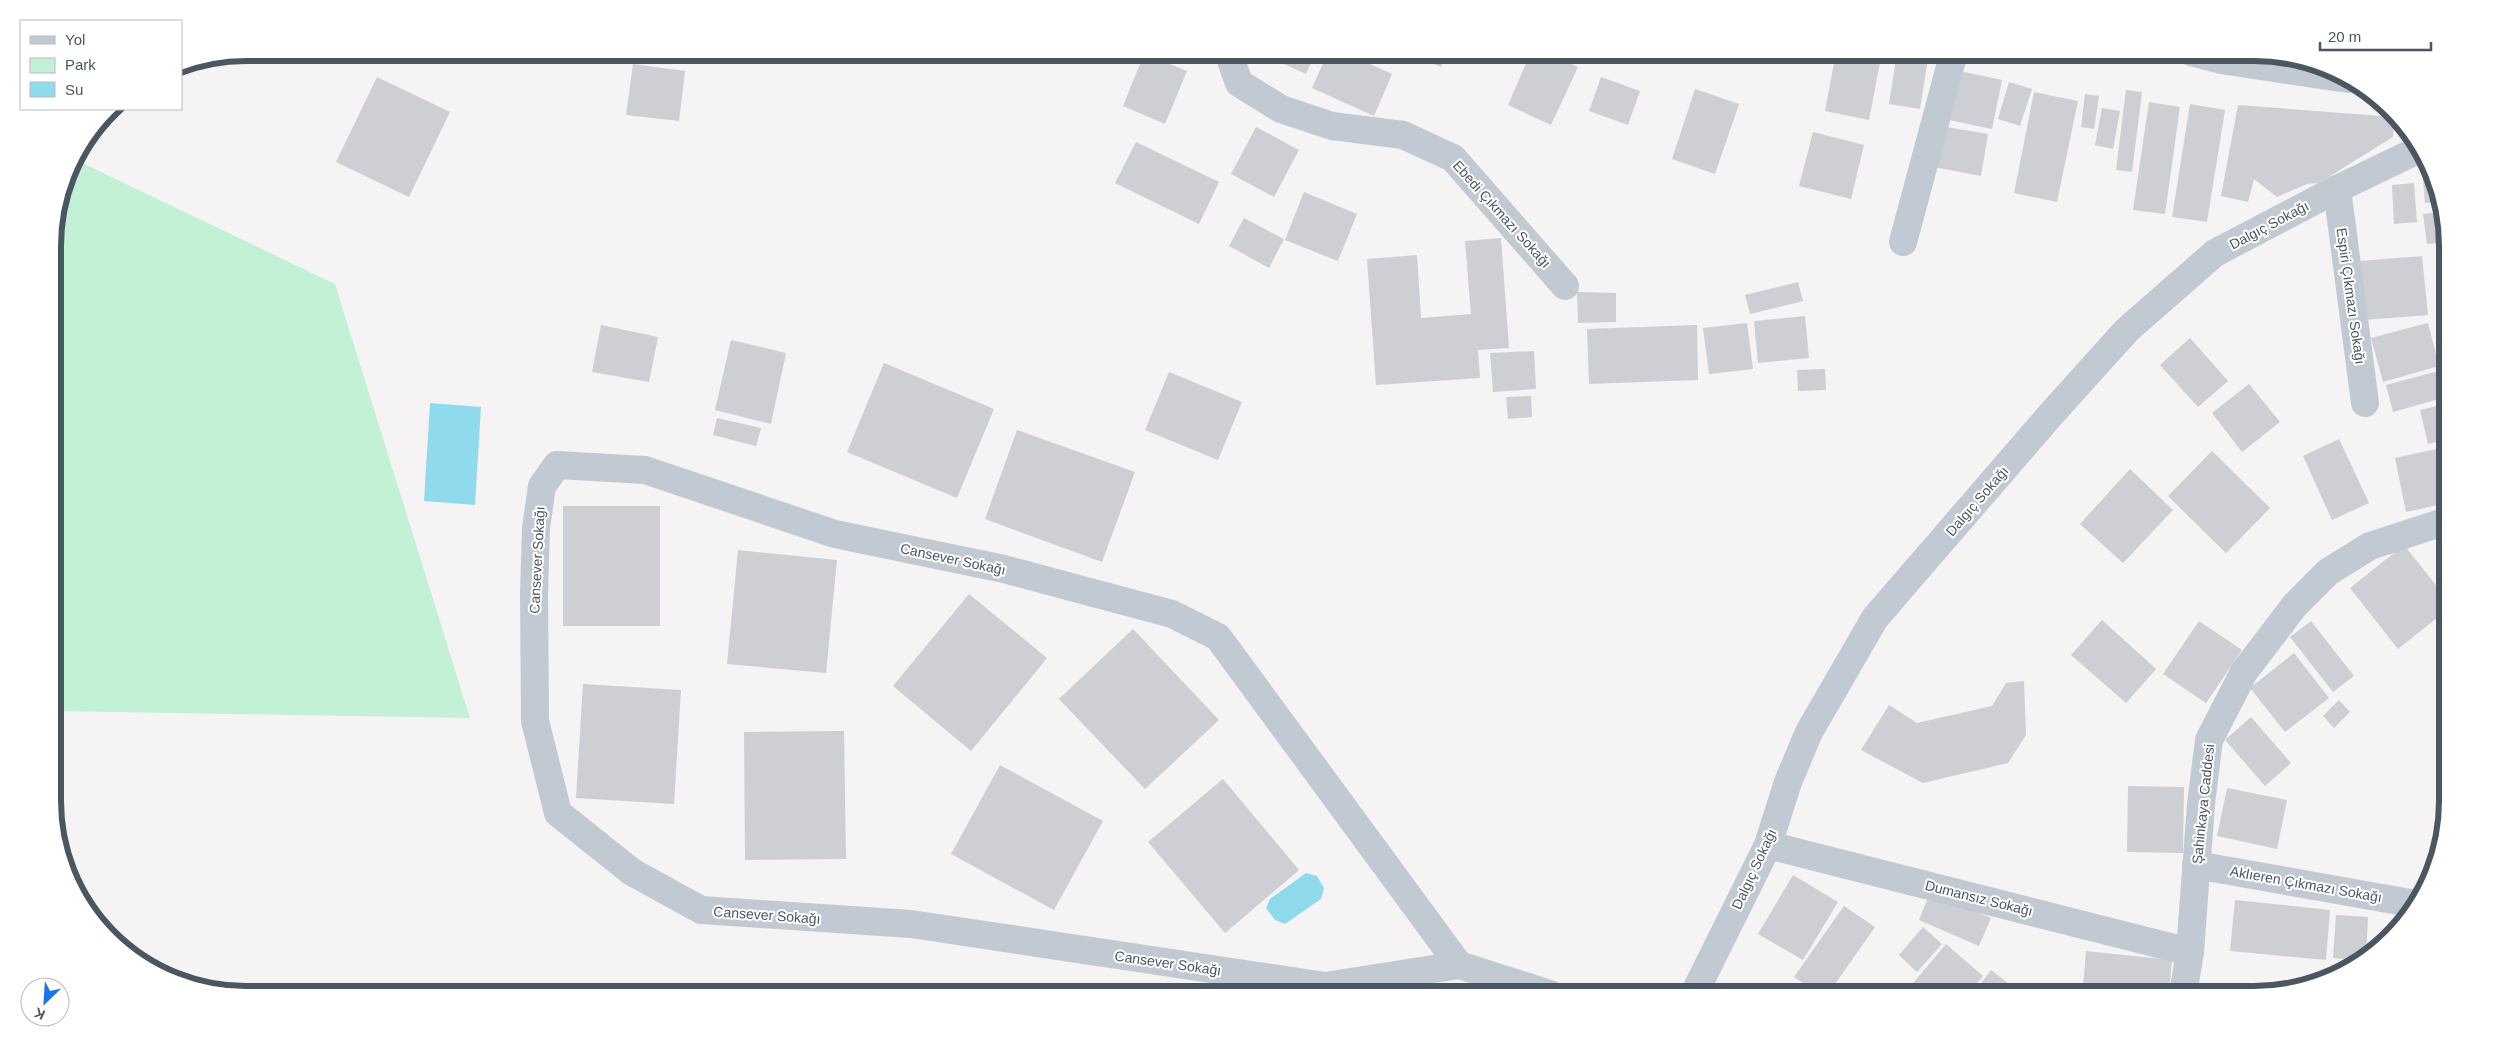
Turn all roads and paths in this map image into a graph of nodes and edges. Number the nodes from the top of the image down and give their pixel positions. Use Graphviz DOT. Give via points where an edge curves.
graph roads {
  1 [pos="1231,61"];
  2 [pos="1952,61"];
  3 [pos="2249,61"];
  4 [pos="2324,75"];
  5 [pos="2413,152"];
  6 [pos="2337,189"];
  7 [pos="1903,242"];
  8 [pos="1566,286"];
  9 [pos="2365,403"];
  10 [pos="2439,524"];
  11 [pos="1768,845"];
  12 [pos="2196,865"];
  13 [pos="2409,903"];
  14 [pos="2190,952"];
  15 [pos="1458,965"];
  16 [pos="1525,986"];
  17 [pos="1698,986"];
  18 [pos="2184,986"];
  1 -- 8 [label="street, Ebedi Çıkmazı Sokağı" via="1239,83 1280,109 1332,126 1403,135 1453,158"];
  2 -- 7 [label="street"];
  3 -- 4 [label="street"];
  5 -- 6 [label="street, Dalgıç Sokağı"];
  6 -- 9 [label="street, Espiri Çıkmazı Sokağı"];
  6 -- 11 [label="street, Dalgıç Sokağı" via="2215,253 2127,330 2053,412 1875,618 1809,732 1788,782"];
  10 -- 12 [label="street, Şahinkaya Caddesi" via="2370,546 2328,572 2294,605 2244,672 2209,740"];
  11 -- 14 [label="street, Dumansız Sokağı"];
  11 -- 17 [label="street, Dalgıç Sokağı"];
  12 -- 13 [label="street, Aklıeren Çıkmazı Sokağı"];
  12 -- 14 [label="street, Şahinkaya Caddesi"];
  14 -- 18 [label="street, Şahinkaya Caddesi"];
  15 -- 15 [label="street, Cansever Sokağı" via="1218,637 1172,614 1004,569 835,534 645,470 557,465 542,486 535,547 535,721 558,813 632,872 701,910 911,924 1325,986"];
  15 -- 16 [label="street, Cansever Sokağı"];
}
